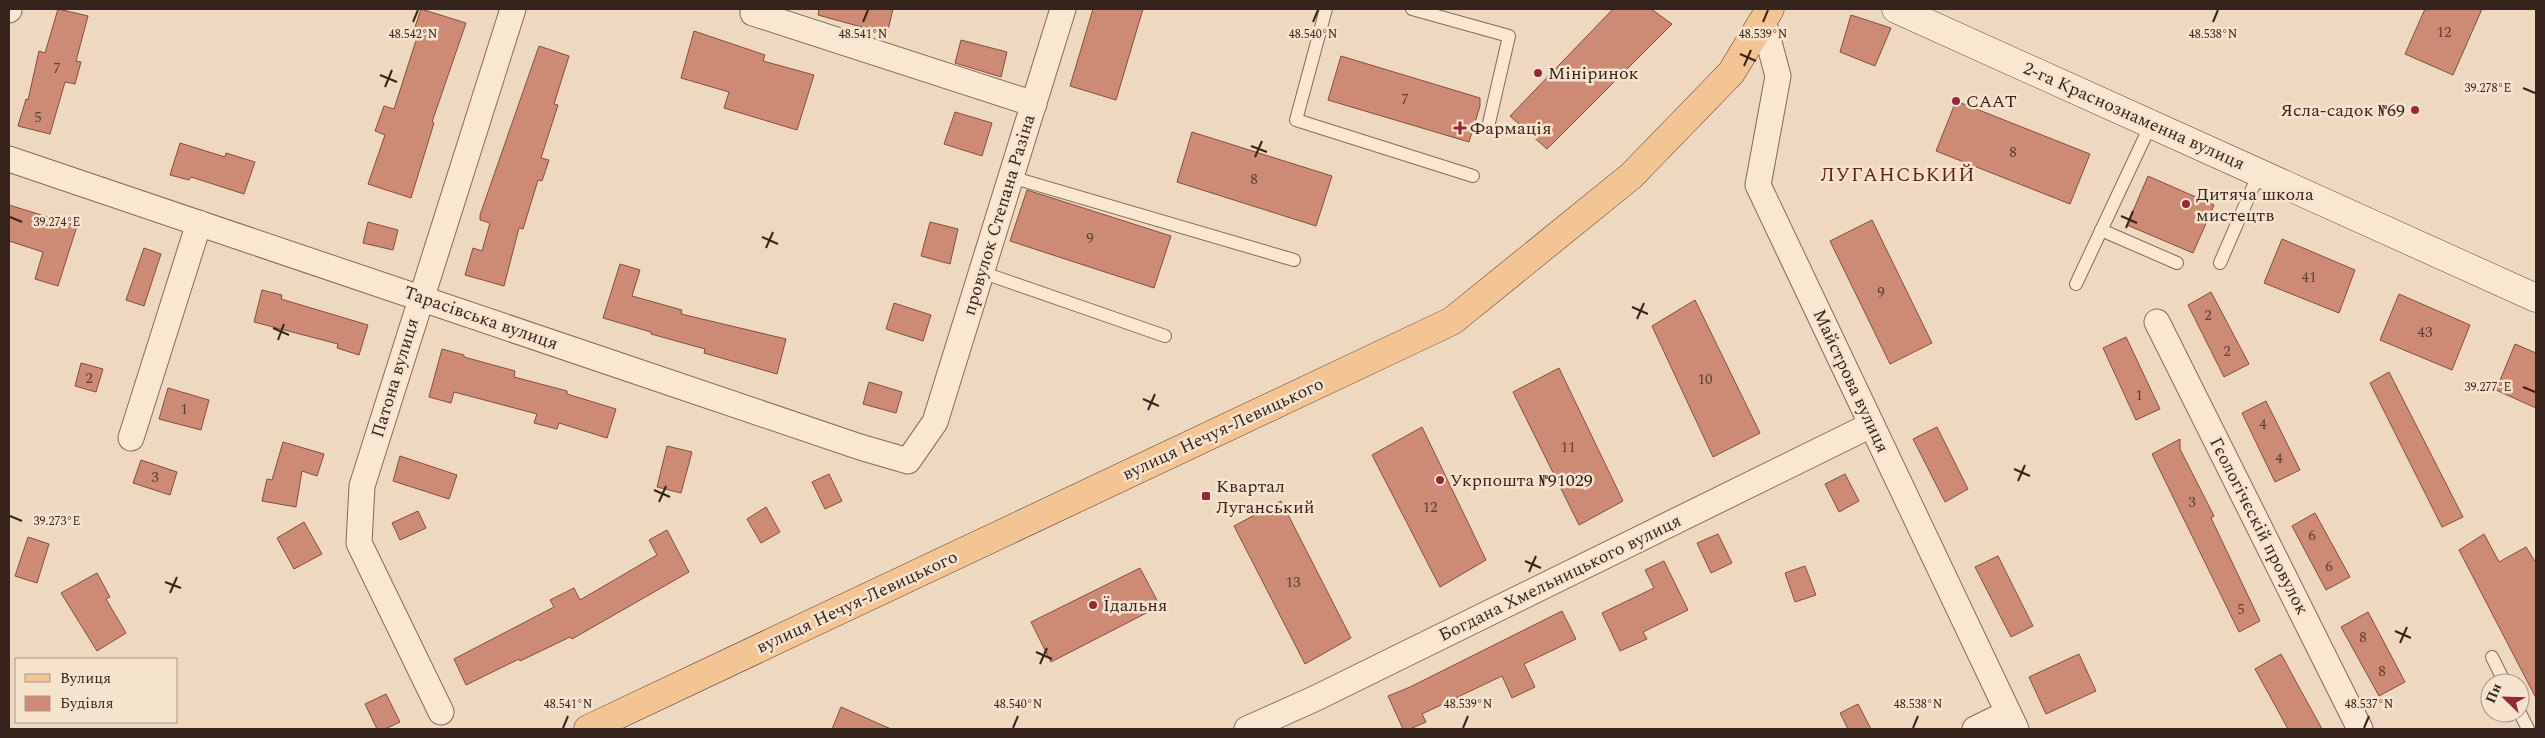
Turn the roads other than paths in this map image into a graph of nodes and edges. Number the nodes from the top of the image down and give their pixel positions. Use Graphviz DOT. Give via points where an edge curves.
graph roads {
  1 [pos="513,9"];
  2 [pos="1063,9"];
  3 [pos="1326,9"];
  4 [pos="1412,9"];
  5 [pos="1896,9"];
  6 [pos="753,13"];
  7 [pos="1766,14"];
  8 [pos="1034,104"];
  9 [pos="1489,123"];
  10 [pos="2151,124"];
  11 [pos="9,159"];
  12 [pos="2259,173"];
  13 [pos="1472,176"];
  14 [pos="1011,177"];
  15 [pos="198,223"];
  16 [pos="2101,230"];
  17 [pos="1294,260"];
  18 [pos="2177,263"];
  19 [pos="2220,263"];
  20 [pos="982,272"];
  21 [pos="2076,284"];
  22 [pos="421,298"];
  23 [pos="2536,298"];
  24 [pos="2157,322"];
  25 [pos="1165,336"];
  26 [pos="934,422"];
  27 [pos="1871,425"];
  28 [pos="131,438"];
  29 [pos="2492,657"];
  30 [pos="2500,673"];
  31 [pos="441,712"];
  32 [pos="2012,721"];
  33 [pos="588,729"];
  34 [pos="1247,729"];
  35 [pos="1975,729"];
  36 [pos="2360,729"];
  1 -- 22 [label="street, Патона вулиця"];
  2 -- 8 [label="street, провулок Степана Разіна"];
  3 -- 13 [label="lane" via="1296,120"];
  4 -- 9 [label="lane" via="1510,36"];
  5 -- 10 [label="street, 2-га Краснознаменна вулиця"];
  6 -- 8 [label="street"];
  7 -- 27 [label="street, Майстрова вулиця" via="1778,76 1758,185"];
  7 -- 33 [label="main road, вулиця Нечуя-Левицького" via="1731,73 1631,176 1452,321"];
  8 -- 14 [label="street, провулок Степана Разіна"];
  10 -- 12 [label="street, 2-га Краснознаменна вулиця"];
  10 -- 16 [label="lane"];
  11 -- 15 [label="street, Тарасівська вулиця"];
  12 -- 19 [label="lane"];
  12 -- 23 [label="street, 2-га Краснознаменна вулиця"];
  14 -- 17 [label="lane"];
  14 -- 20 [label="street, провулок Степана Разіна"];
  15 -- 22 [label="street, Тарасівська вулиця"];
  15 -- 28 [label="street"];
  16 -- 18 [label="lane"];
  16 -- 21 [label="lane"];
  20 -- 25 [label="lane"];
  20 -- 26 [label="street, провулок Степана Разіна"];
  22 -- 26 [label="street, Тарасівська вулиця" via="908,461"];
  22 -- 31 [label="street, Патона вулиця" via="362,486 358,544"];
  24 -- 36 [label="street, Гєологічєскій провулок"];
  27 -- 32 [label="street, Майстрова вулиця"];
  27 -- 34 [label="street, Богдана Хмельницького вулиця"];
  29 -- 30 [label="lane"];
  32 -- 35 [label="street"];
}
